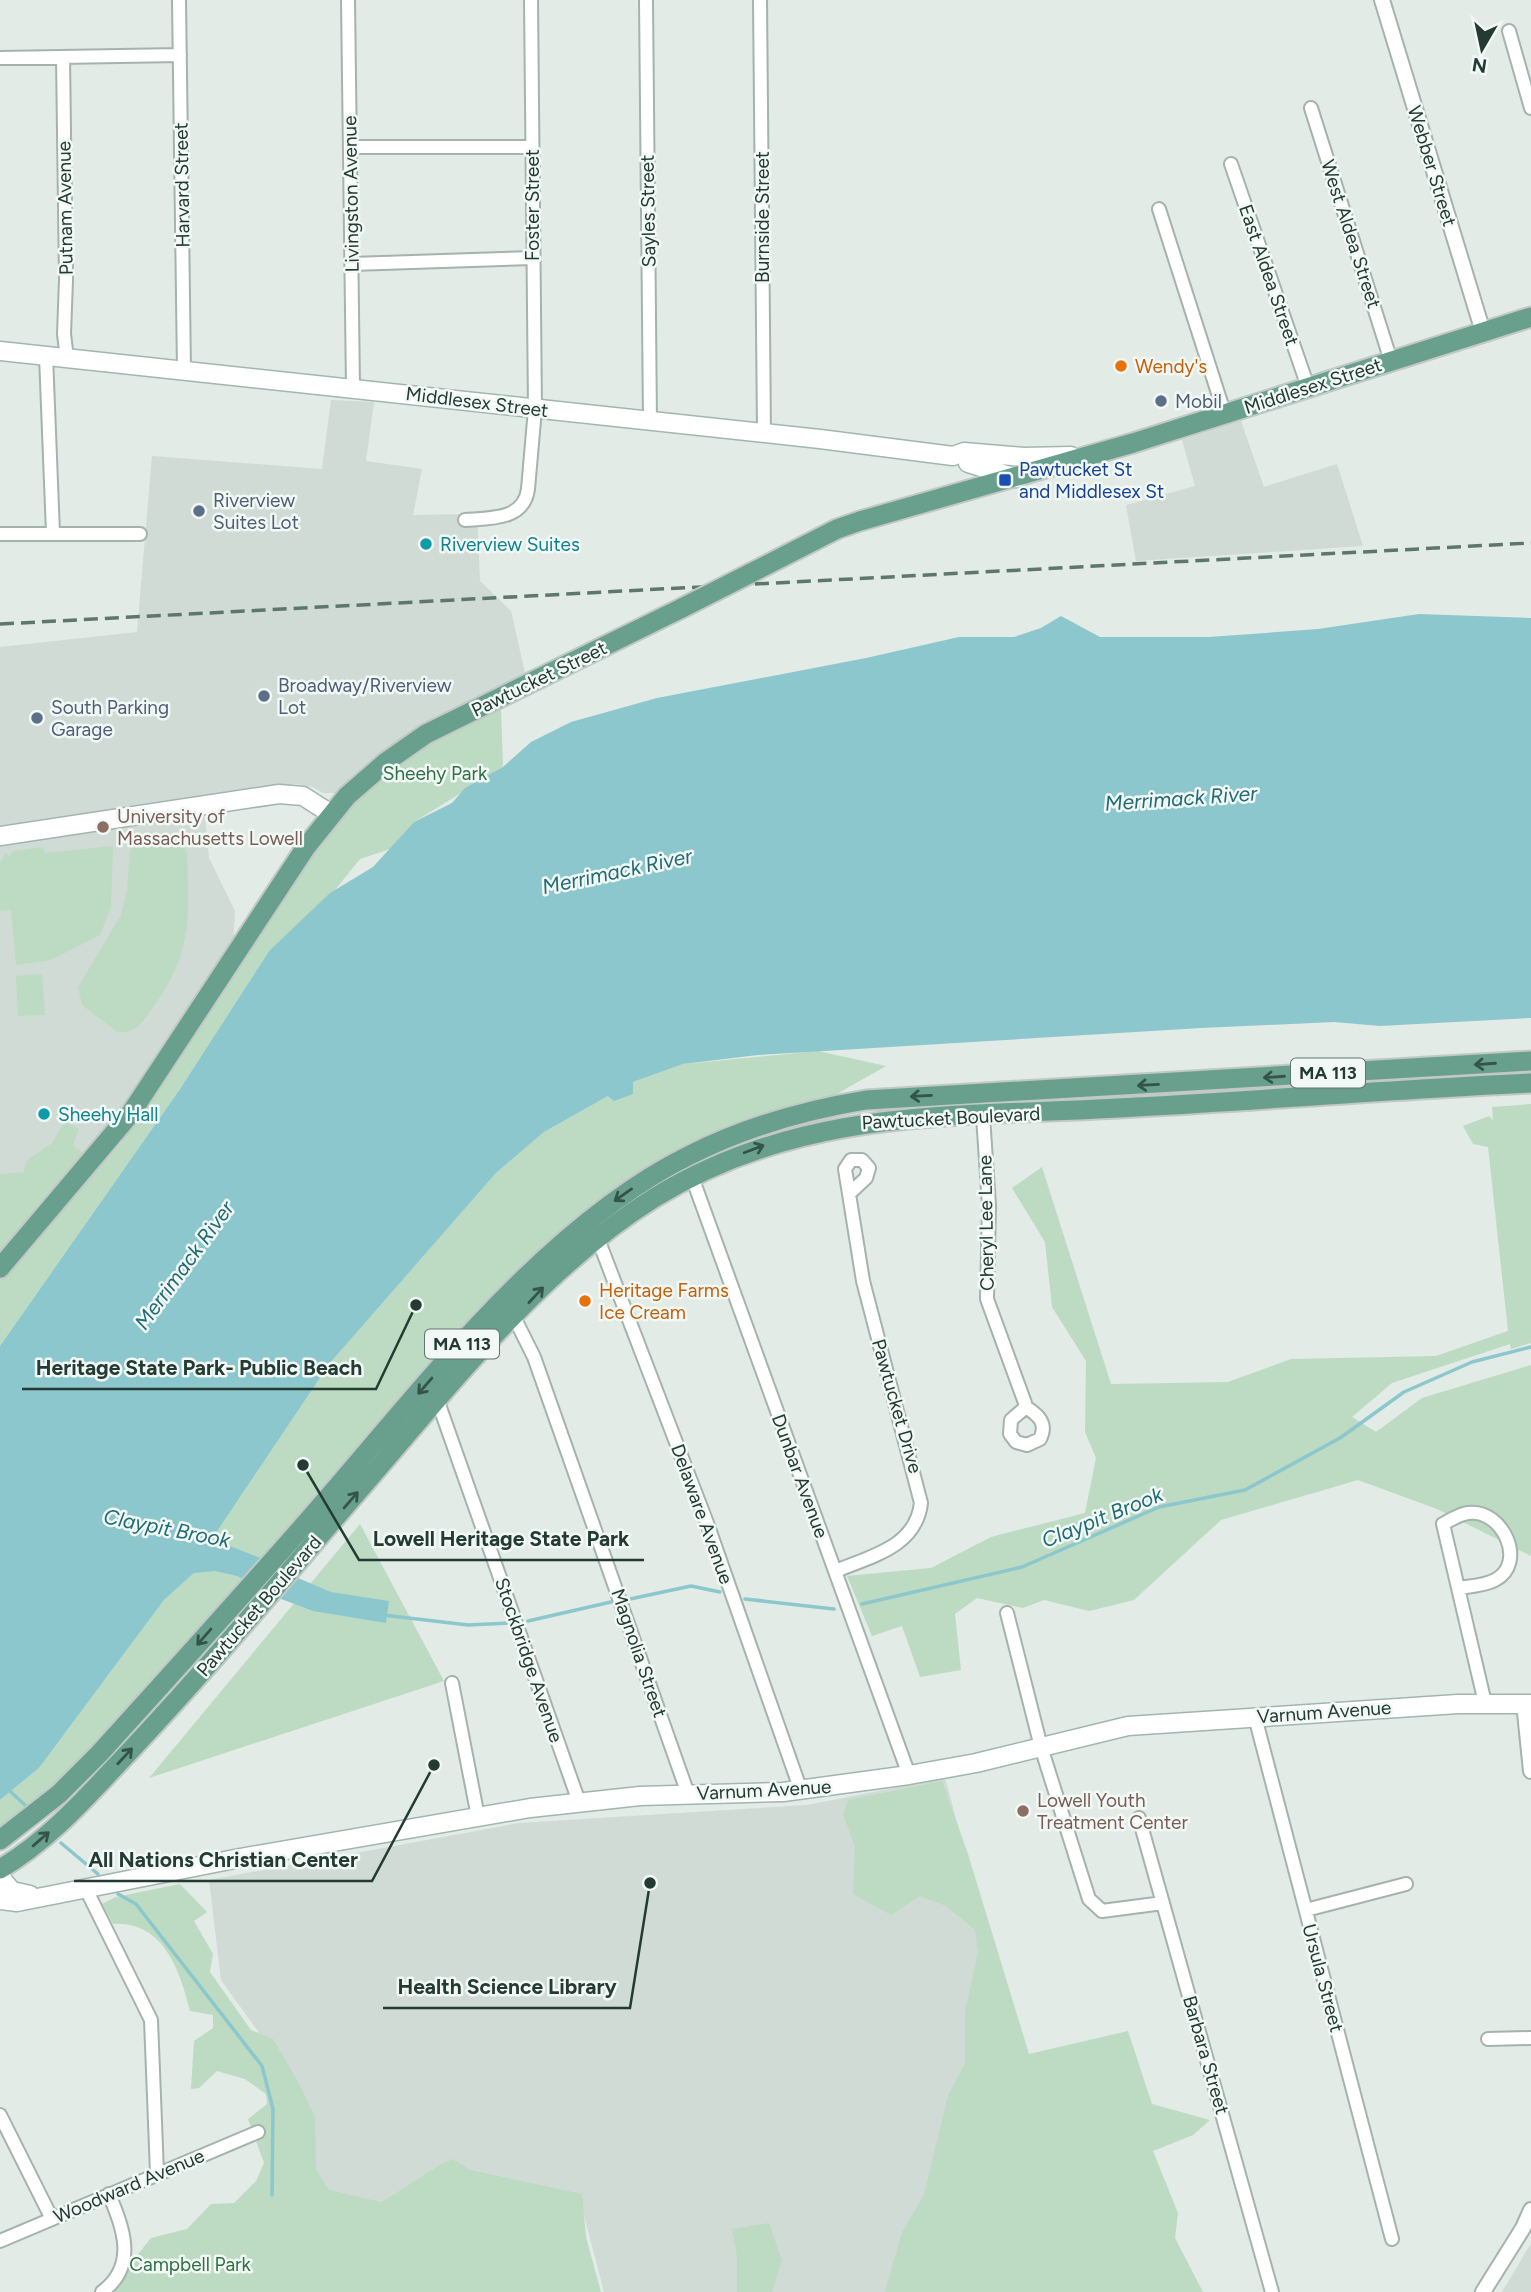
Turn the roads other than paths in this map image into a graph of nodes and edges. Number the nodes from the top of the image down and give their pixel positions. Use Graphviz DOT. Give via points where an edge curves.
graph roads {
  1 [pos="179,0"];
  2 [pos="348,0"];
  3 [pos="531,0"];
  4 [pos="646,0"];
  5 [pos="760,0"];
  6 [pos="1382,0"];
  7 [pos="1509,31"];
  8 [pos="180,55"];
  9 [pos="63,57"];
  10 [pos="0,58"];
  11 [pos="1311,108"];
  12 [pos="1531,108"];
  13 [pos="350,147"];
  14 [pos="532,147"];
  15 [pos="1231,164"];
  16 [pos="1160,209"];
  17 [pos="533,258"];
  18 [pos="352,264"];
  19 [pos="1531,317"];
  20 [pos="1483,332"];
  21 [pos="0,351"];
  22 [pos="46,356"];
  23 [pos="67,358"];
  24 [pos="1391,361"];
  25 [pos="184,371"];
  26 [pos="1308,387"];
  27 [pos="353,388"];
  28 [pos="536,409"];
  29 [pos="1225,415"];
  30 [pos="650,422"];
  31 [pos="764,433"];
  32 [pos="1095,454"];
  33 [pos="953,456"];
  34 [pos="1016,478"];
  35 [pos="465,520"];
  36 [pos="52,533"];
  37 [pos="0,534"];
  38 [pos="140,534"];
  39 [pos="331,814"];
  40 [pos="0,836"];
  41 [pos="1531,1061"];
  42 [pos="1531,1083"];
  43 [pos="983,1116"];
  44 [pos="692,1177"];
  45 [pos="849,1194"];
  46 [pos="598,1239"];
  47 [pos="0,1268"];
  48 [pos="514,1317"];
  49 [pos="437,1399"];
  50 [pos="1026,1407"];
  51 [pos="836,1571"];
  52 [pos="1458,1588"];
  53 [pos="1007,1613"];
  54 [pos="452,1683"];
  55 [pos="1485,1703"];
  56 [pos="1527,1703"];
  57 [pos="1255,1717"];
  58 [pos="1041,1747"];
  59 [pos="1531,1771"];
  60 [pos="909,1775"];
  61 [pos="801,1791"];
  62 [pos="688,1794"];
  63 [pos="579,1802"];
  64 [pos="478,1816"];
  65 [pos="1139,1818"];
  66 [pos="0,1840"];
  67 [pos="0,1869"];
  68 [pos="0,1877"];
  69 [pos="1406,1884"];
  70 [pos="85,1887"];
  71 [pos="40,1896"];
  72 [pos="0,1900"];
  73 [pos="1163,1903"];
  74 [pos="1306,1910"];
  75 [pos="1531,2038"];
  76 [pos="1488,2039"];
  77 [pos="0,2115"];
  78 [pos="258,2132"];
  79 [pos="157,2173"];
  80 [pos="109,2194"];
  81 [pos="1531,2210"];
  82 [pos="52,2219"];
  83 [pos="1392,2239"];
  84 [pos="0,2241"];
  85 [pos="1481,2291"];
  86 [pos="102,2292"];
  87 [pos="1272,2292"];
  1 -- 8 [label="street, Harvard Street"];
  2 -- 13 [label="street, Livingston Avenue"];
  3 -- 14 [label="street, Foster Street"];
  4 -- 30 [label="street, Sayles Street"];
  5 -- 31 [label="street, Burnside Street"];
  6 -- 20 [label="street, Webber Street"];
  7 -- 12 [label="street"];
  8 -- 9 [label="street"];
  8 -- 25 [label="street, Harvard Street"];
  9 -- 10 [label="street"];
  9 -- 23 [label="street, Putnam Avenue"];
  11 -- 24 [label="street, West Aldea Street"];
  13 -- 14 [label="street"];
  13 -- 18 [label="street, Livingston Avenue"];
  14 -- 17 [label="street, Foster Street"];
  15 -- 26 [label="street, East Aldea Street"];
  16 -- 29 [label="street"];
  17 -- 18 [label="street"];
  17 -- 28 [label="street, Foster Street"];
  18 -- 27 [label="street, Livingston Avenue"];
  19 -- 20 [label="main road, Middlesex Street"];
  20 -- 24 [label="main road, Middlesex Street"];
  21 -- 22 [label="main road, Middlesex Street"];
  22 -- 23 [label="main road, Middlesex Street"];
  22 -- 36 [label="street"];
  23 -- 25 [label="main road, Middlesex Street"];
  24 -- 26 [label="main road, Middlesex Street"];
  25 -- 27 [label="main road, Middlesex Street"];
  26 -- 29 [label="main road, Middlesex Street"];
  27 -- 28 [label="main road, Middlesex Street"];
  28 -- 30 [label="main road, Middlesex Street"];
  28 -- 35 [label="street, Foster Street" via="522,509"];
  29 -- 32 [label="main road, Middlesex Street"];
  30 -- 31 [label="main road, Middlesex Street"];
  31 -- 33 [label="main road, Middlesex Street"];
  32 -- 33 [label="main road, Middlesex Street" via="1033,458 964,452"];
  32 -- 34 [label="main road, Middlesex Street"];
  33 -- 34 [label="main road, Middlesex Street"];
  34 -- 39 [label="main road, Pawtucket Street, bridge" via="837,529 426,734 369,776"];
  36 -- 37 [label="street"];
  36 -- 38 [label="street"];
  39 -- 40 [label="main road" via="303,796 279,794"];
  39 -- 47 [label="main road, Pawtucket Street" via="131,1113"];
  41 -- 66 [label="main road, Pawtucket Boulevard / MA 113, one-way" via="886,1098 835,1105 743,1131 665,1168 584,1225 461,1344 91,1762"];
  42 -- 43 [label="main road, Pawtucket Boulevard / MA 113"];
  44 -- 43 [label="main road, Pawtucket Boulevard / MA 113, one-way" via="767,1144 817,1130 892,1118"];
  43 -- 50 [label="street, Cheryl Lee Lane" via="989,1205 987,1299"];
  44 -- 46 [label="main road, Pawtucket Boulevard / MA 113"];
  44 -- 51 [label="street, Dunbar Avenue"];
  45 -- 51 [label="street, Pawtucket Drive" via="863,1282 921,1503 918,1521 908,1537"];
  48 -- 46 [label="main road, Pawtucket Boulevard / MA 113, one-way"];
  46 -- 61 [label="street, Delaware Avenue" via="707,1523"];
  48 -- 49 [label="main road, Pawtucket Boulevard / MA 113"];
  48 -- 62 [label="street, Magnolia Street" via="534,1357"];
  49 -- 63 [label="street, Stockbridge Avenue"];
  67 -- 49 [label="main road, Pawtucket Boulevard / MA 113, one-way" via="78,1805 178,1700"];
  51 -- 60 [label="street, Dunbar Avenue"];
  52 -- 52 [label="street" via="1443,1524 1468,1513 1494,1519 1510,1549 1506,1571 1483,1584"];
  52 -- 55 [label="street"];
  53 -- 58 [label="street"];
  54 -- 64 [label="street"];
  55 -- 56 [label="main road, Varnum Avenue"];
  55 -- 57 [label="main road, Varnum Avenue"];
  56 -- 59 [label="street"];
  57 -- 58 [label="main road, Varnum Avenue" via="1129,1726"];
  57 -- 74 [label="street, Ursula Street"];
  58 -- 60 [label="main road, Varnum Avenue"];
  58 -- 73 [label="street" via="1089,1899 1102,1911"];
  60 -- 61 [label="main road, Varnum Avenue"];
  61 -- 62 [label="main road, Varnum Avenue"];
  62 -- 63 [label="main road, Varnum Avenue"];
  63 -- 64 [label="main road, Varnum Avenue"];
  64 -- 70 [label="main road, Varnum Avenue"];
  65 -- 73 [label="street, Barbara Street"];
  68 -- 71 [label="main road, Varnum Avenue" via="12,1891"];
  69 -- 74 [label="street"];
  70 -- 71 [label="main road, Varnum Avenue"];
  70 -- 79 [label="street" via="151,2020"];
  71 -- 72 [label="main road, Varnum Avenue" via="17,1902"];
  73 -- 87 [label="street, Barbara Street"];
  74 -- 83 [label="street, Ursula Street"];
  75 -- 76 [label="street"];
  77 -- 82 [label="street"];
  78 -- 79 [label="street, Woodward Avenue"];
  79 -- 80 [label="street, Woodward Avenue"];
  80 -- 82 [label="street, Woodward Avenue"];
  80 -- 86 [label="street" via="125,2234 126,2253 113,2281"];
  81 -- 85 [label="street"];
  82 -- 84 [label="street, Woodward Avenue"];
}
